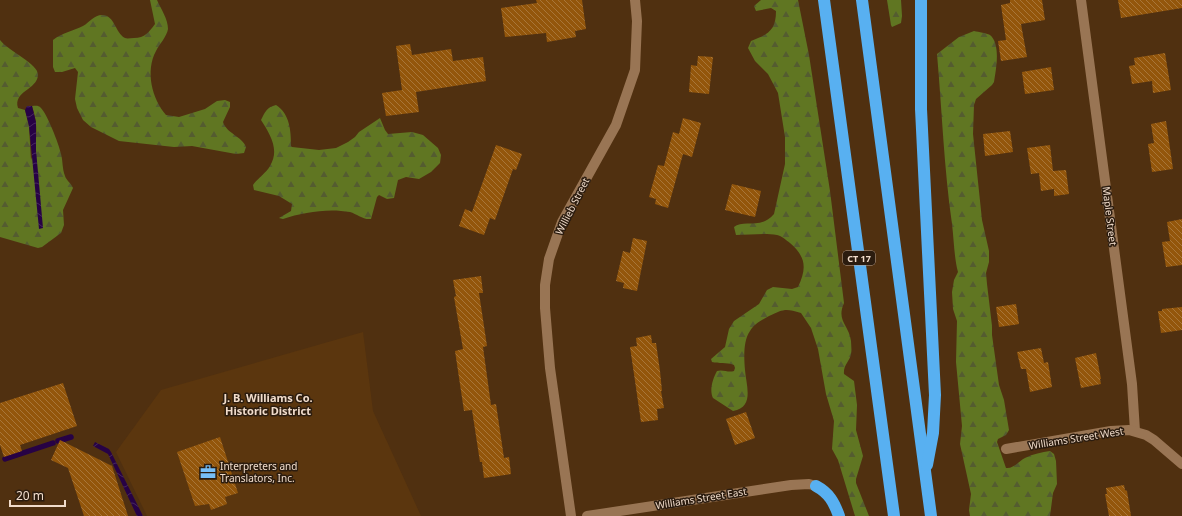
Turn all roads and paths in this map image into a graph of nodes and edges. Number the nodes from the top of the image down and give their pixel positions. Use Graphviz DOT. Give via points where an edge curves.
graph roads {
  1 [pos="635,0"];
  2 [pos="824,0"];
  3 [pos="862,0"];
  4 [pos="921,0"];
  5 [pos="1081,0"];
  6 [pos="1135,432"];
  7 [pos="1006,449"];
  8 [pos="1182,464"];
  9 [pos="925,472"];
  10 [pos="816,486"];
  11 [pos="571,516"];
  12 [pos="587,516"];
  13 [pos="839,516"];
  14 [pos="894,516"];
  15 [pos="931,516"];
  1 -- 11 [label="street, Willieb Street" via="635,70 616,125 562,222 549,259 545,285 550,368"];
  2 -- 14 [label="highway, CT 17"];
  3 -- 9 [label="highway"];
  4 -- 9 [label="highway" via="921,109 935,395 933,433"];
  5 -- 6 [label="street, Maple Street" via="1132,384"];
  6 -- 7 [label="street, Williams Street West" via="1111,431"];
  6 -- 8 [label="street, Williams Street West" via="1154,440"];
  9 -- 15 [label="highway"];
  10 -- 12 [label="street, Williams Street East" via="791,485"];
  10 -- 13 [label="highway" via="833,500"];
}
